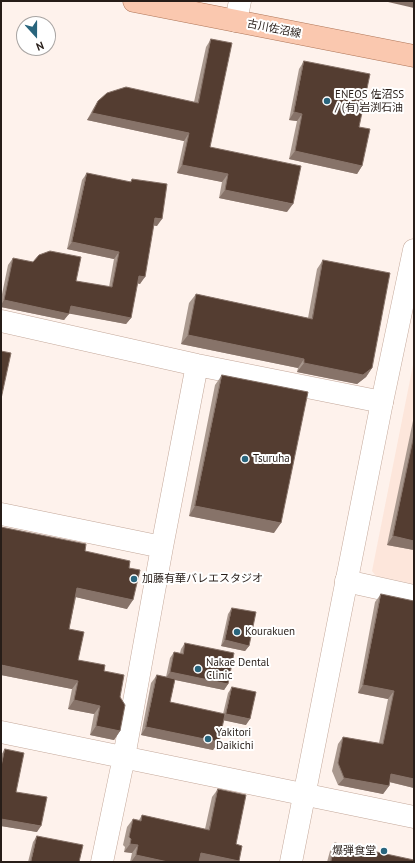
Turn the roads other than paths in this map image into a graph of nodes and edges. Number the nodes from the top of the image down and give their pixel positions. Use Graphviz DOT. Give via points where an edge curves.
graph roads {
  1 [pos="134,1"];
  2 [pos="238,11"];
  3 [pos="414,56"];
  4 [pos="414,250"];
  5 [pos="1,321"];
  6 [pos="197,365"];
  7 [pos="382,402"];
  8 [pos="1,514"];
  9 [pos="162,547"];
  10 [pos="346,581"];
  11 [pos="414,596"];
  12 [pos="1,732"];
  13 [pos="124,757"];
  14 [pos="304,795"];
  15 [pos="414,817"];
  16 [pos="102,862"];
  17 [pos="290,862"];
  1 -- 2 [label="main road, 古川佐沼線"];
  2 -- 3 [label="main road, 古川佐沼線"];
  4 -- 7 [label="street"];
  5 -- 6 [label="street"];
  6 -- 7 [label="street"];
  6 -- 9 [label="street"];
  7 -- 10 [label="street"];
  8 -- 9 [label="street"];
  9 -- 13 [label="street"];
  10 -- 11 [label="street"];
  10 -- 14 [label="street"];
  12 -- 13 [label="street"];
  13 -- 14 [label="street"];
  13 -- 16 [label="street"];
  14 -- 15 [label="street"];
  14 -- 17 [label="street"];
}
